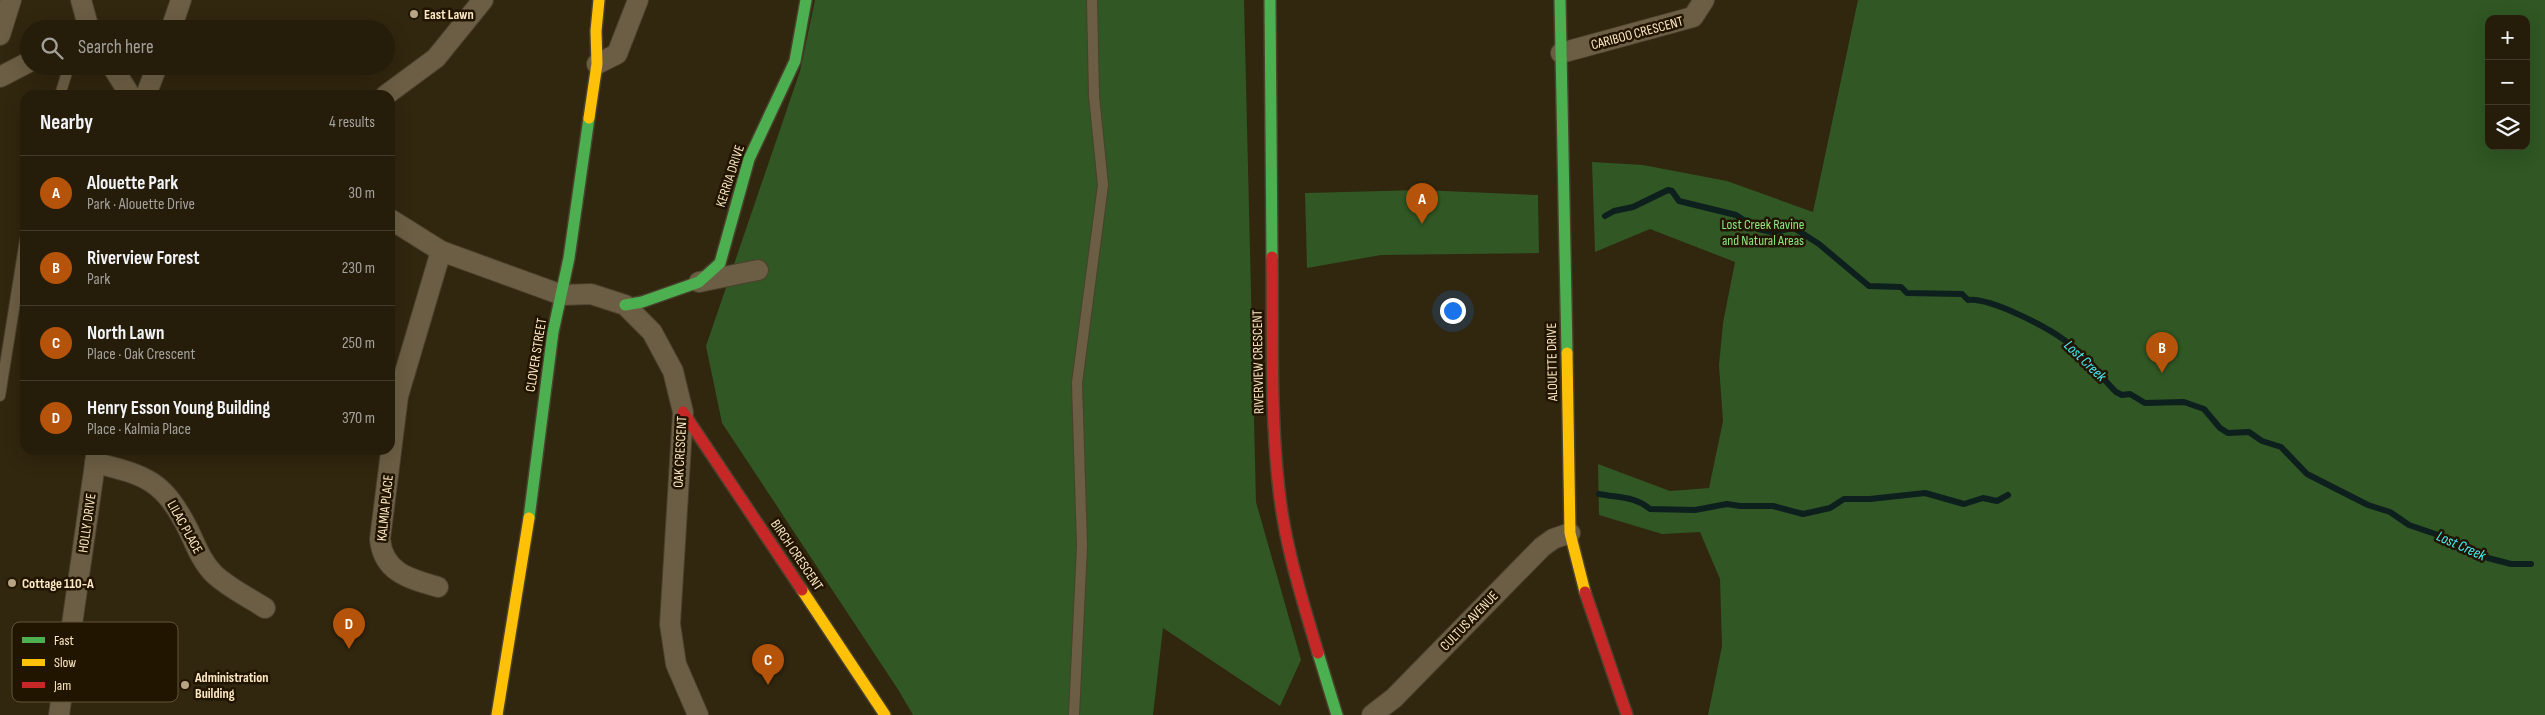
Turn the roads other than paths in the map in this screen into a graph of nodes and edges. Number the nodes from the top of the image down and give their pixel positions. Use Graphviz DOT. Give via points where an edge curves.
graph roads {
  1 [pos="10,0"];
  2 [pos="81,0"];
  3 [pos="181,0"];
  4 [pos="483,0"];
  5 [pos="598,0"];
  6 [pos="638,0"];
  7 [pos="806,0"];
  8 [pos="1092,0"];
  9 [pos="1270,0"];
  10 [pos="1560,0"];
  11 [pos="1704,0"];
  12 [pos="87,20"];
  13 [pos="174,20"];
  14 [pos="0,35"];
  15 [pos="1561,53"];
  16 [pos="597,64"];
  17 [pos="20,67"];
  18 [pos="66,75"];
  19 [pos="118,75"];
  20 [pos="154,75"];
  21 [pos="0,77"];
  22 [pos="62,90"];
  23 [pos="127,90"];
  24 [pos="148,90"];
  25 [pos="393,90"];
  26 [pos="395,221"];
  27 [pos="441,252"];
  28 [pos="758,270"];
  29 [pos="20,271"];
  30 [pos="700,282"];
  31 [pos="562,295"];
  32 [pos="625,305"];
  33 [pos="0,396"];
  34 [pos="683,412"];
  35 [pos="395,420"];
  36 [pos="391,455"];
  37 [pos="96,457"];
  38 [pos="1570,533"];
  39 [pos="438,587"];
  40 [pos="265,608"];
  41 [pos="72,622"];
  42 [pos="61,702"];
  43 [pos="59,715"];
  44 [pos="498,715"];
  45 [pos="698,715"];
  46 [pos="885,715"];
  47 [pos="1074,715"];
  48 [pos="1337,715"];
  49 [pos="1372,715"];
  50 [pos="1627,715"];
  1 -- 14 [label="street"];
  2 -- 12 [label="street"];
  3 -- 13 [label="street"];
  4 -- 25 [label="street" via="436,58"];
  5 -- 16 [label="street, CLOVER STREET"];
  6 -- 16 [label="street" via="617,54"];
  7 -- 30 [label="street, KERRIA DRIVE" via="795,61 749,160 720,263"];
  8 -- 47 [label="lane" via="1094,96 1103,185 1078,384 1082,546"];
  9 -- 48 [label="street, RIVERVIEW CRESCENT" via="1273,396 1279,490 1292,565"];
  10 -- 15 [label="street, ALOUETTE DRIVE"];
  11 -- 15 [label="street, CARIBOO CRESCENT" via="1693,18"];
  15 -- 38 [label="street, ALOUETTE DRIVE"];
  16 -- 31 [label="street, CLOVER STREET"];
  17 -- 21 [label="street"];
  18 -- 22 [label="lane"];
  19 -- 23 [label="street"];
  20 -- 24 [label="street"];
  26 -- 27 [label="street, OAK CRESCENT"];
  27 -- 31 [label="street, OAK CRESCENT"];
  27 -- 35 [label="street, KALMIA PLACE" via="398,396"];
  28 -- 30 [label="street"];
  29 -- 33 [label="lane"];
  30 -- 32 [label="street, KERRIA DRIVE"];
  31 -- 32 [label="street, OAK CRESCENT" via="591,294"];
  31 -- 44 [label="street, CLOVER STREET" via="552,332 522,569"];
  32 -- 34 [label="street, OAK CRESCENT" via="652,332 673,372"];
  34 -- 45 [label="street, OAK CRESCENT" via="670,624 676,664"];
  34 -- 46 [label="street, BIRCH CRESCENT"];
  36 -- 39 [label="street, KALMIA PLACE" via="381,550 392,569"];
  37 -- 40 [label="street, LILAC PLACE" via="150,480 166,493 179,511 200,556 214,573"];
  37 -- 41 [label="street, HOLLY DRIVE"];
  38 -- 49 [label="street, CULTUS AVENUE" via="1542,547 1394,698"];
  38 -- 50 [label="street, ALOUETTE DRIVE" via="1579,574"];
  42 -- 43 [label="street, HOLLY DRIVE"];
}
